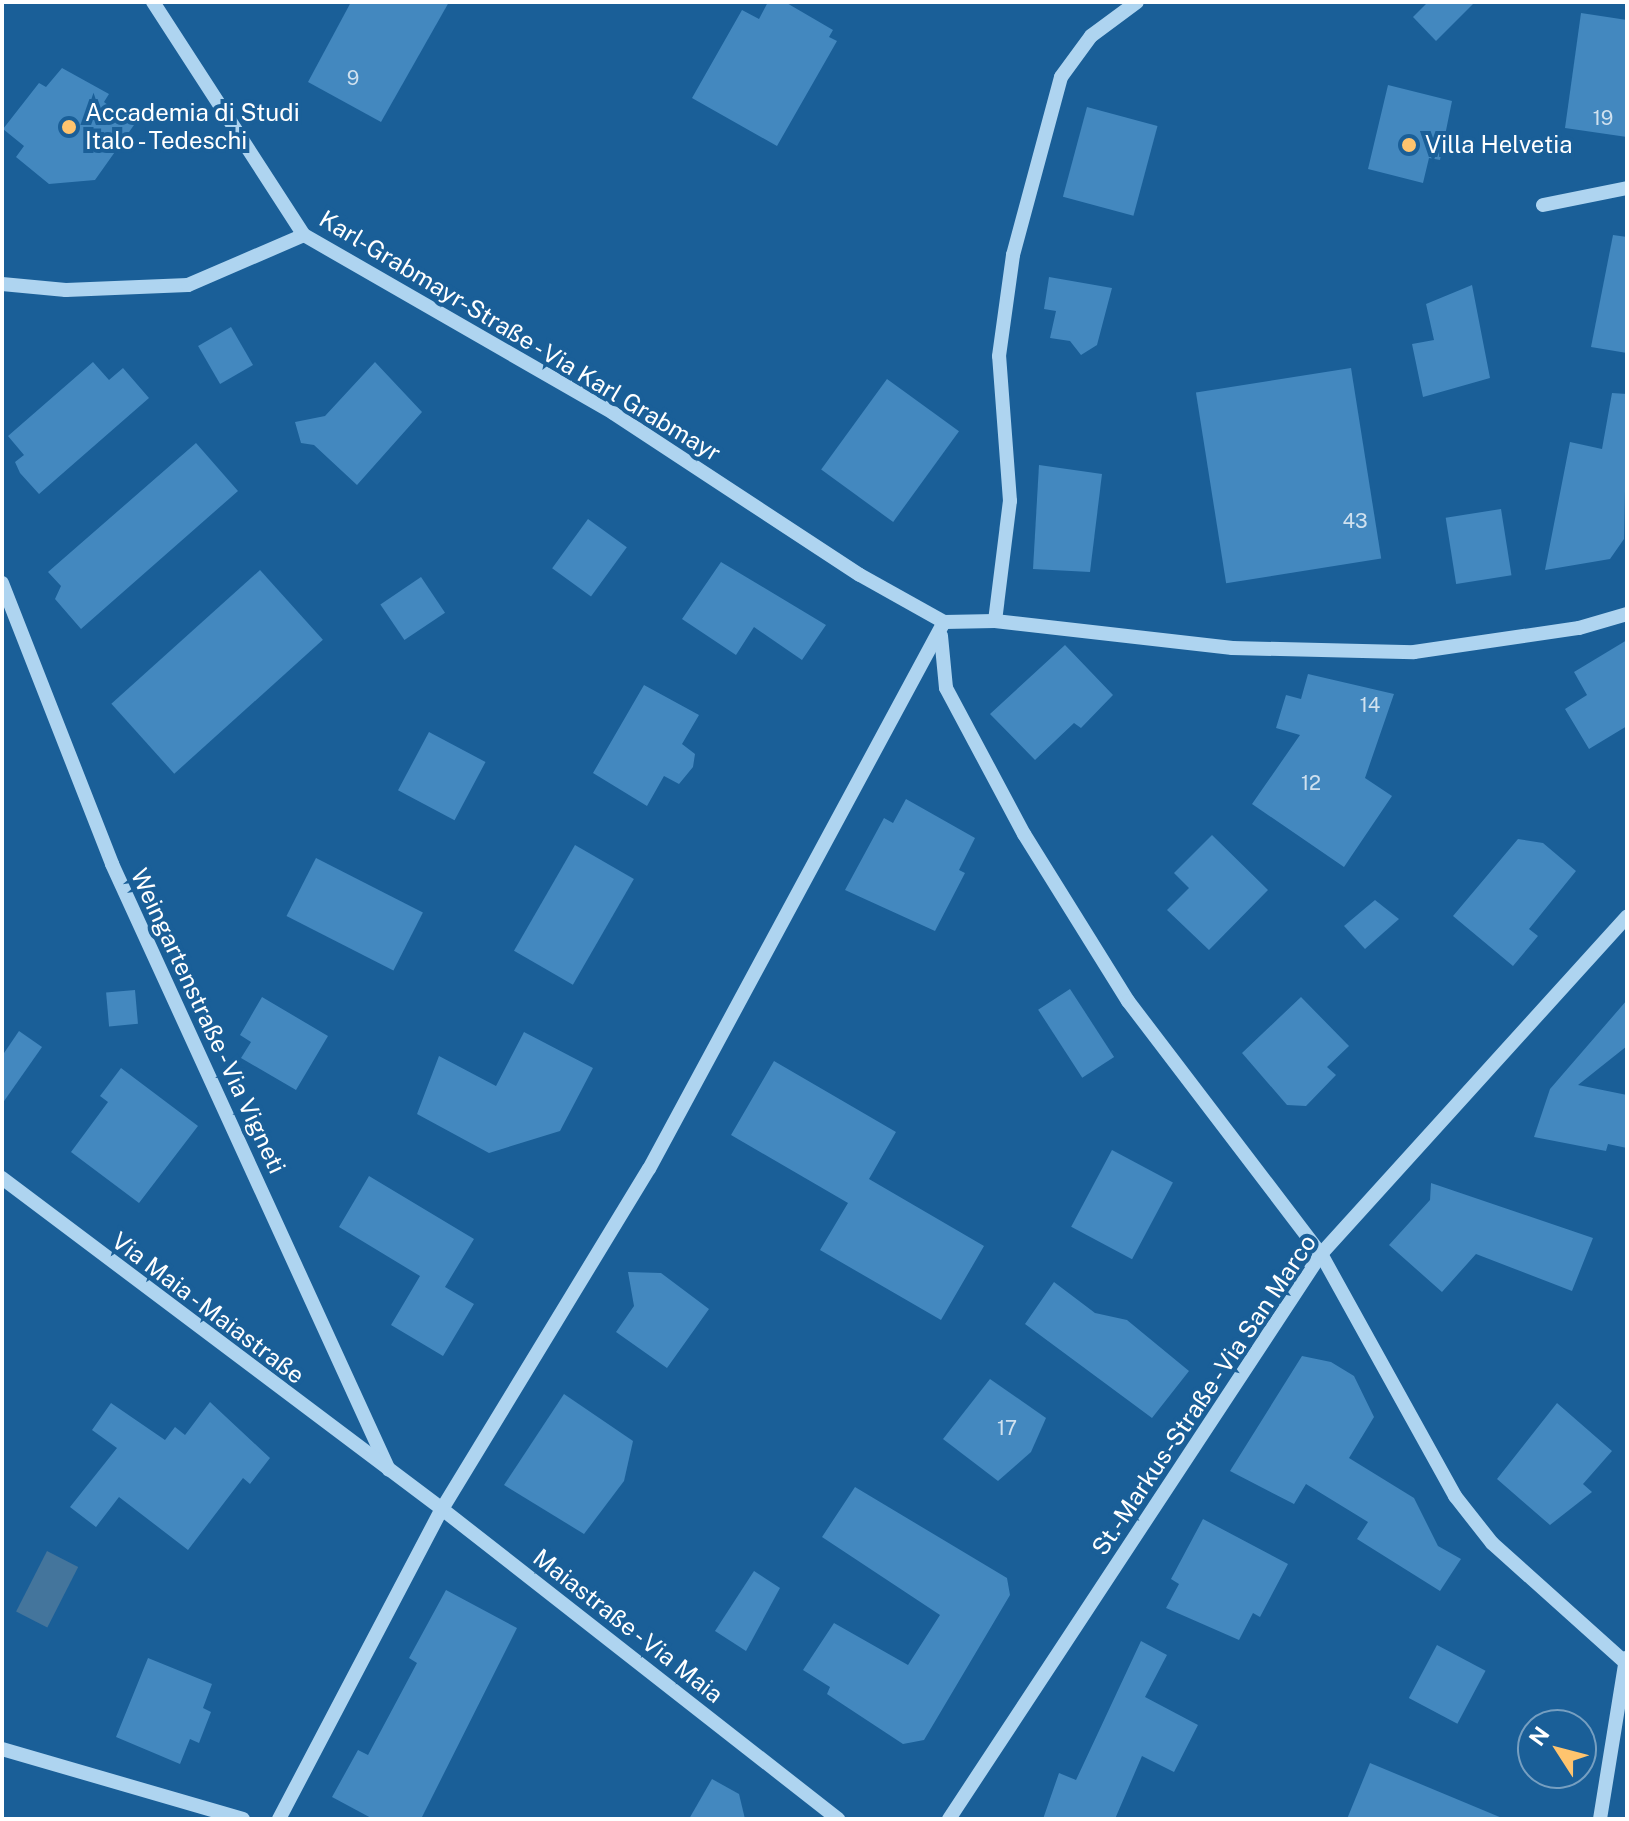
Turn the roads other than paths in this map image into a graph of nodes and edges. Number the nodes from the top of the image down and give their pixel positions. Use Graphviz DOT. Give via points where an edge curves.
graph roads {
  1 [pos="153,2"];
  2 [pos="1137,2"];
  3 [pos="1627,188"];
  4 [pos="1543,205"];
  5 [pos="304,235"];
  6 [pos="2,284"];
  7 [pos="2,583"];
  8 [pos="1627,614"];
  9 [pos="995,621"];
  10 [pos="944,622"];
  11 [pos="1627,916"];
  12 [pos="2,1178"];
  13 [pos="1321,1254"];
  14 [pos="389,1470"];
  15 [pos="442,1509"];
  16 [pos="1626,1660"];
  17 [pos="2,1749"];
  18 [pos="243,1819"];
  19 [pos="279,1819"];
  20 [pos="838,1819"];
  21 [pos="949,1819"];
  22 [pos="1600,1819"];
  1 -- 5 [label="street, Karl-Grabmayr-Straße - Via Karl Grabmayr"];
  2 -- 9 [label="street" via="1091,36 1061,77 1013,255 999,356 1010,501"];
  3 -- 4 [label="street"];
  5 -- 6 [label="street" via="188,285 66,290"];
  5 -- 10 [label="street, Karl-Grabmayr-Straße - Via Karl Grabmayr" via="613,413 860,575"];
  7 -- 14 [label="street, Weingartenstraße - Via Vigneti" via="112,864"];
  8 -- 9 [label="street" via="1579,628 1414,652 1232,648"];
  9 -- 10 [label="street"];
  10 -- 13 [label="street" via="938,645 946,688 1024,834 1128,1001"];
  10 -- 15 [label="street" via="649,1169"];
  11 -- 13 [label="street, St.-Markus-Straße - Via San Marco"];
  12 -- 14 [label="street, Via Maia - Maiastraße"];
  13 -- 16 [label="street" via="1455,1496 1492,1543"];
  13 -- 21 [label="street, St.-Markus-Straße - Via San Marco"];
  14 -- 15 [label="street, Maiastraße - Via Maia"];
  15 -- 19 [label="street"];
  15 -- 20 [label="street, Maiastraße - Via Maia"];
  16 -- 22 [label="street"];
  17 -- 18 [label="street"];
}
